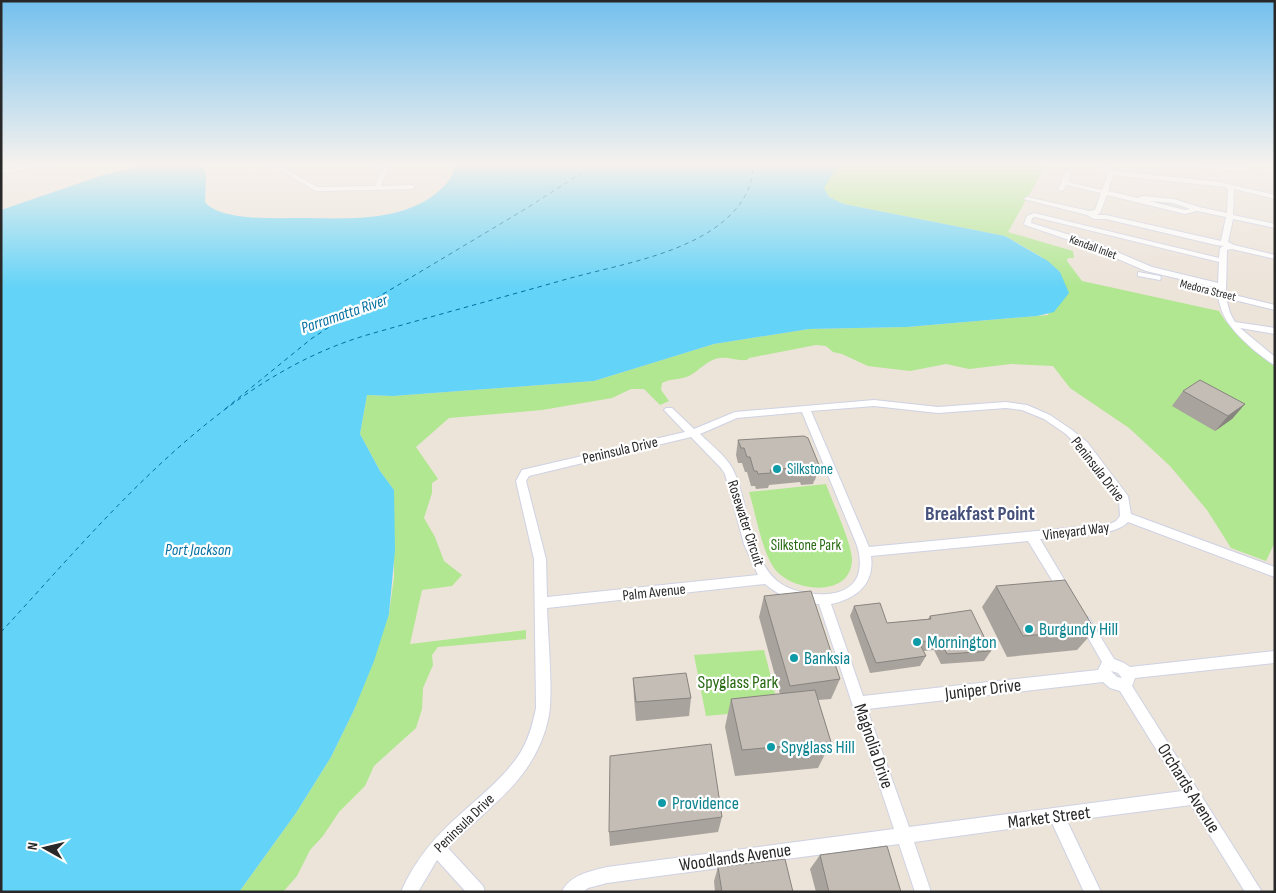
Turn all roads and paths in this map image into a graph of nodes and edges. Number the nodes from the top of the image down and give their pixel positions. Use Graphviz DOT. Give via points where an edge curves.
graph roads {
  1 [pos="1051,205"];
  2 [pos="1099,205"];
  3 [pos="1157,205"];
  4 [pos="1230,205"];
  5 [pos="1095,215"];
  6 [pos="1230,216"];
  7 [pos="1275,226"];
  8 [pos="1087,228"];
  9 [pos="1224,245"];
  10 [pos="1275,257"];
  11 [pos="1223,261"];
  12 [pos="1141,274"];
  13 [pos="1223,290"];
  14 [pos="1275,308"];
  15 [pos="1234,324"];
  16 [pos="1275,331"];
  17 [pos="1275,362"];
  18 [pos="806,408"];
  19 [pos="669,410"];
  20 [pos="694,433"];
  21 [pos="1126,517"];
  22 [pos="1032,537"];
  23 [pos="864,552"];
  24 [pos="1275,572"];
  25 [pos="767,579"];
  26 [pos="824,600"];
  27 [pos="542,603"];
  28 [pos="1275,657"];
  29 [pos="1108,669"];
  30 [pos="1125,679"];
  31 [pos="860,703"];
  32 [pos="1194,797"];
  33 [pos="1056,816"];
  34 [pos="904,834"];
  35 [pos="437,848"];
  36 [pos="409,892"];
  37 [pos="477,892"];
  38 [pos="570,892"];
  39 [pos="923,892"];
  40 [pos="1093,892"];
  41 [pos="1254,892"];
  1 -- 5 [label="street"];
  2 -- 5 [label="street, Kendall Inlet"];
  3 -- 6 [label="street" via="1185,212 1197,209"];
  4 -- 6 [label="street"];
  5 -- 8 [label="street, Kendall Inlet"];
  5 -- 9 [label="street"];
  6 -- 7 [label="street"];
  6 -- 9 [label="street"];
  8 -- 11 [label="street, Kendall Inlet"];
  8 -- 13 [label="street, Kendall Inlet" via="1034,215 1029,217 1027,224 1092,245 1149,269"];
  9 -- 10 [label="street"];
  9 -- 11 [label="street"];
  11 -- 13 [label="street"];
  12 -- 13 [label="street, Medora Street"];
  13 -- 14 [label="street, Medora Street"];
  13 -- 15 [label="street" via="1226,313"];
  15 -- 16 [label="street"];
  15 -- 17 [label="street"];
  18 -- 20 [label="street, Peninsula Drive" via="735,415"];
  18 -- 21 [label="street, Peninsula Drive" via="874,403 938,410 1024,406 1047,417 1083,445 1124,499"];
  18 -- 23 [label="street, Rosewater Circuit"];
  19 -- 20 [label="street, Rosewater Circuit"];
  20 -- 25 [label="street, Rosewater Circuit" via="730,474 755,560"];
  20 -- 27 [label="street, Peninsula Drive" via="532,471 523,477 522,486 540,559"];
  21 -- 22 [label="street, Vineyard Way" via="1111,528"];
  21 -- 24 [label="street, Vineyard Way"];
  22 -- 23 [label="street, Vineyard Way"];
  22 -- 29 [label="street"];
  23 -- 26 [label="street, Rosewater Circuit" via="865,569 858,584 843,596"];
  25 -- 26 [label="street, Rosewater Circuit" via="799,598"];
  25 -- 27 [label="street, Palm Avenue"];
  26 -- 31 [label="street, Magnolia Drive"];
  27 -- 35 [label="street, Peninsula Drive" via="544,708 534,747 509,780"];
  28 -- 30 [label="street"];
  29 -- 30 [label="street" via="1116,684"];
  29 -- 31 [label="street, Juniper Drive"];
  30 -- 32 [label="street, Orchards Avenue"];
  31 -- 34 [label="street, Magnolia Drive"];
  32 -- 33 [label="street, Market Street"];
  32 -- 41 [label="street, Orchards Avenue"];
  33 -- 34 [label="street, Market Street"];
  33 -- 40 [label="street"];
  34 -- 38 [label="street, Woodlands Avenue" via="607,875 584,881"];
  34 -- 39 [label="street, Magnolia Drive"];
  35 -- 36 [label="street, Peninsula Drive"];
  35 -- 37 [label="street"];
}
